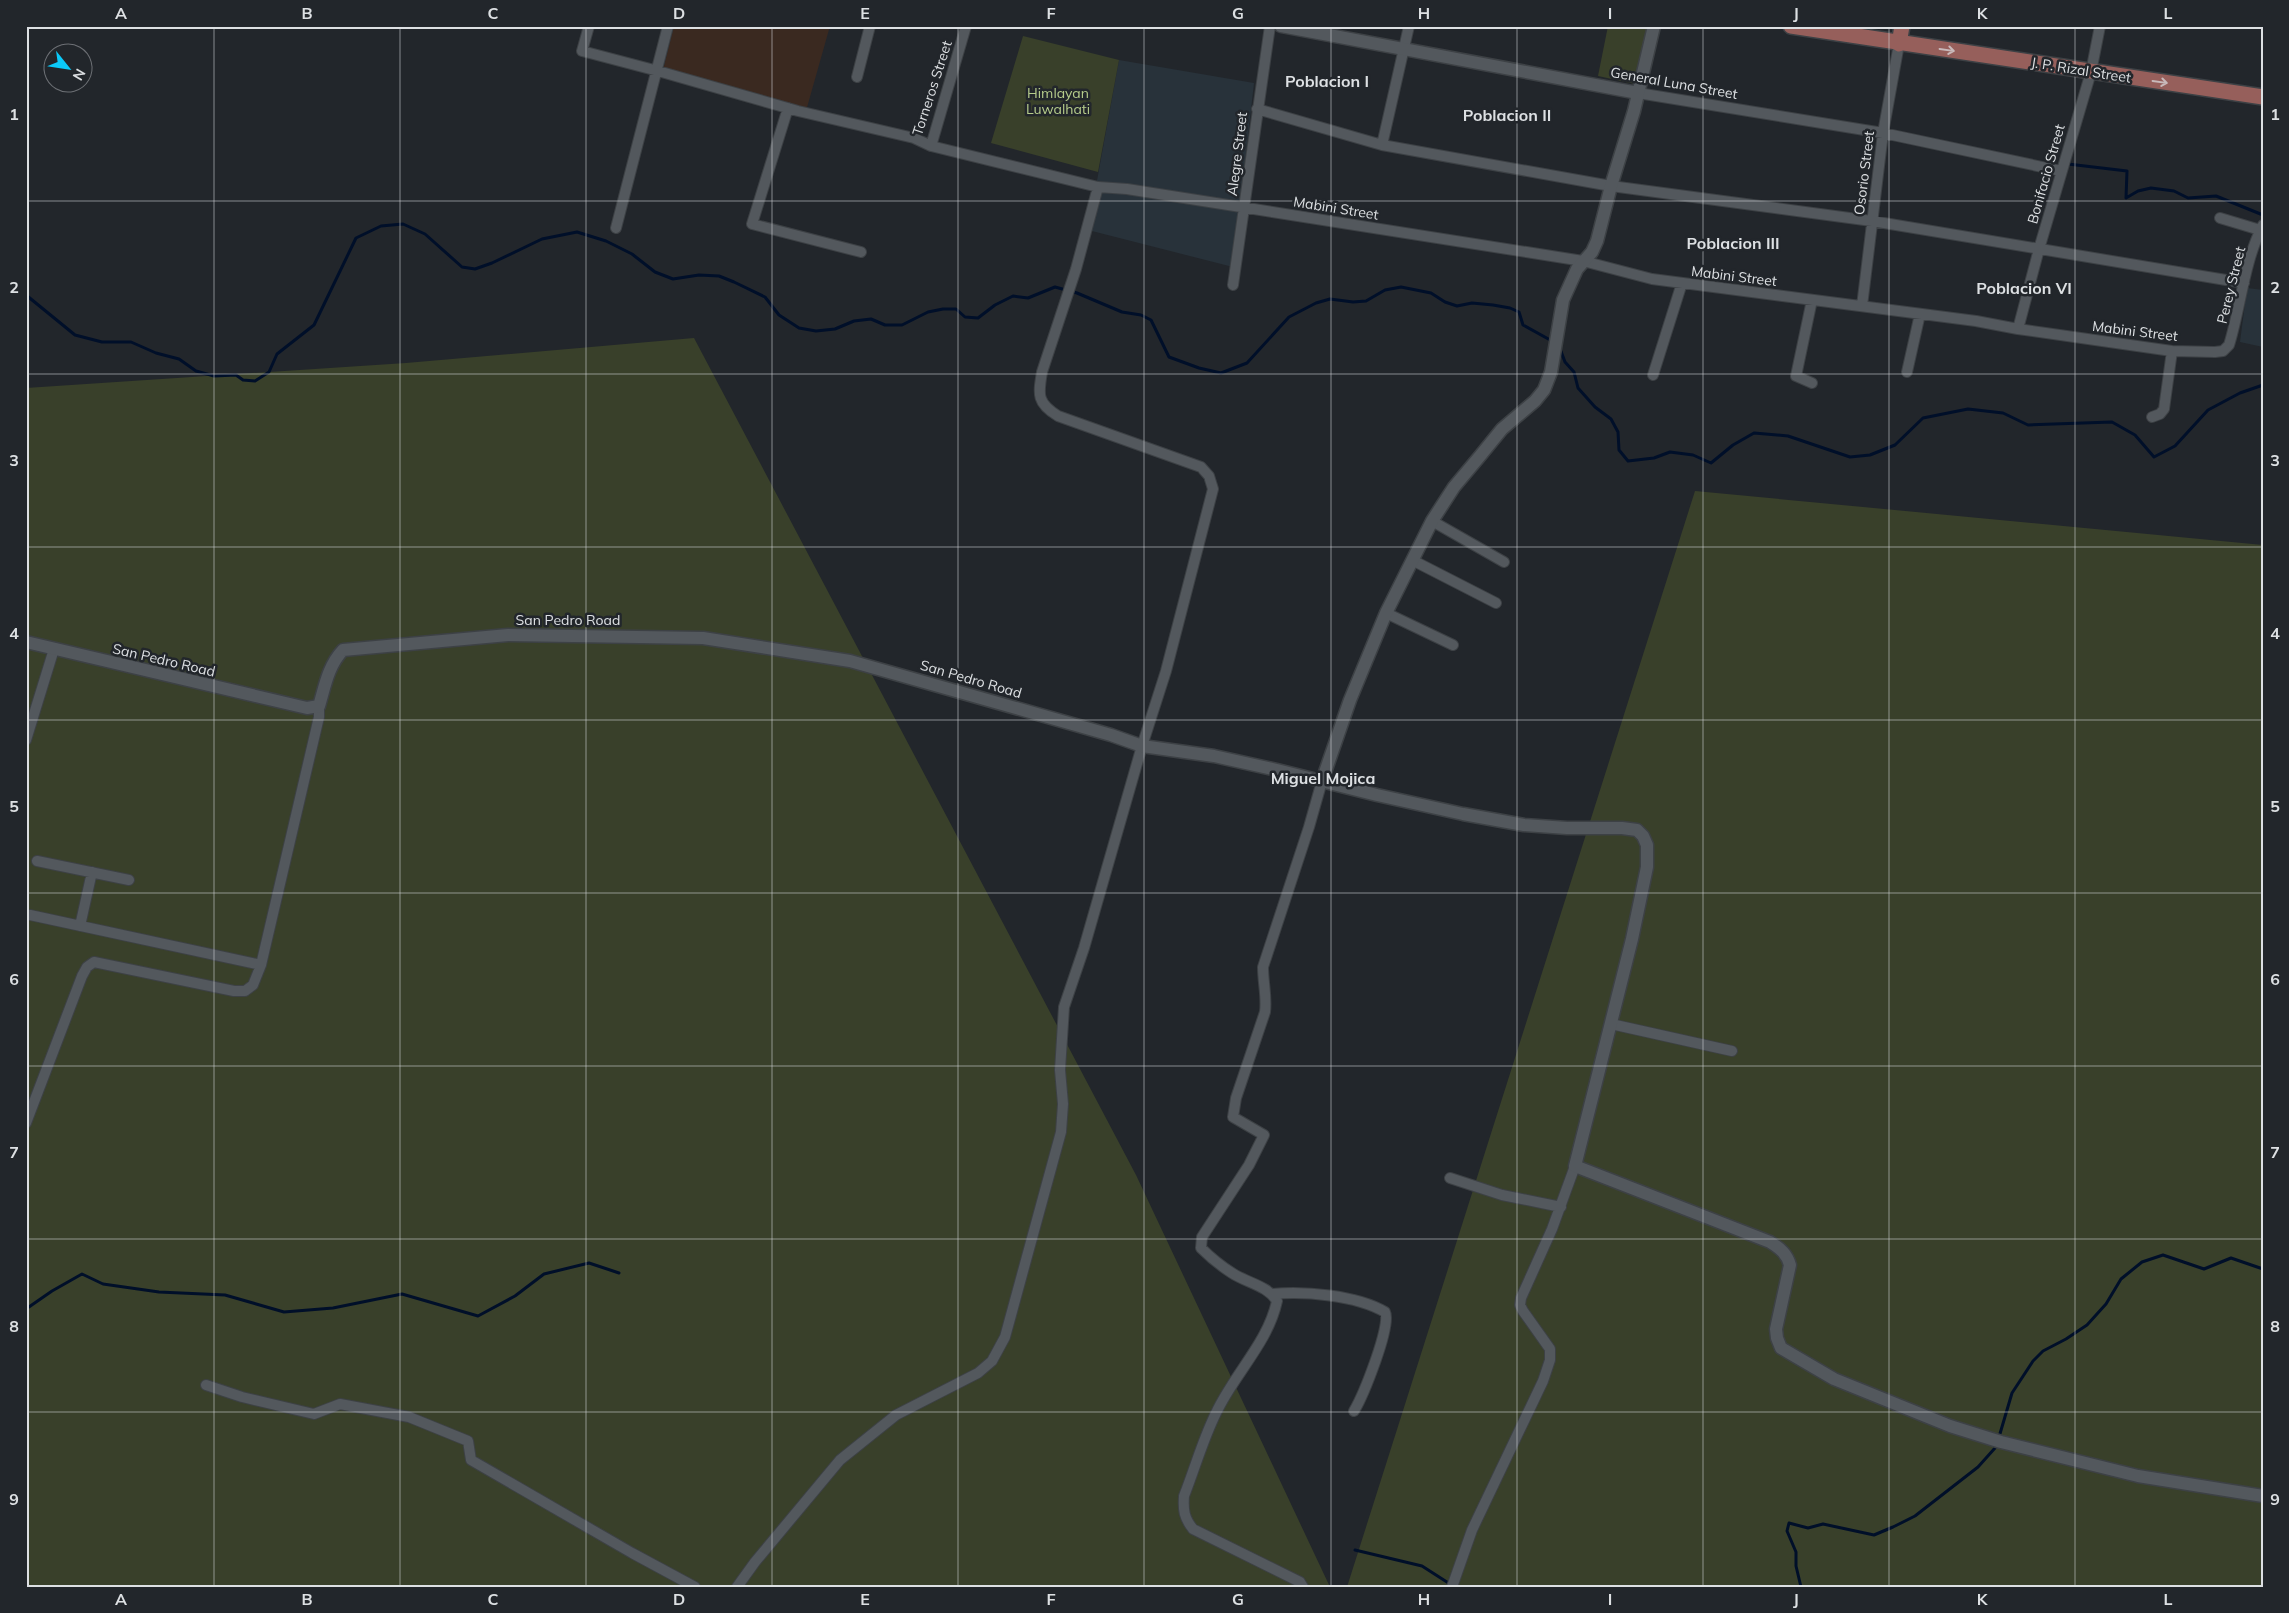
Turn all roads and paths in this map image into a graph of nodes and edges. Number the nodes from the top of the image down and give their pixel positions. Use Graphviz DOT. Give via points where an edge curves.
graph roads {
  1 [pos="588,26"];
  2 [pos="668,26"];
  3 [pos="870,26"];
  4 [pos="966,26"];
  5 [pos="1270,26"];
  6 [pos="1280,26"];
  7 [pos="1409,26"];
  8 [pos="1654,26"];
  9 [pos="1791,26"];
  10 [pos="1902,26"];
  11 [pos="2100,26"];
  12 [pos="1899,44"];
  13 [pos="1404,49"];
  14 [pos="658,71"];
  15 [pos="2091,72"];
  16 [pos="857,76"];
  17 [pos="1638,93"];
  18 [pos="2263,97"];
  19 [pos="788,108"];
  20 [pos="1257,108"];
  21 [pos="1882,133"];
  22 [pos="1382,145"];
  23 [pos="931,146"];
  24 [pos="2061,171"];
  25 [pos="1611,186"];
  26 [pos="1098,188"];
  27 [pos="1244,208"];
  28 [pos="2220,218"];
  29 [pos="1872,221"];
  30 [pos="616,228"];
  31 [pos="2261,231"];
  32 [pos="2039,249"];
  33 [pos="862,252"];
  34 [pos="1583,261"];
  35 [pos="1682,283"];
  36 [pos="2244,283"];
  37 [pos="1234,285"];
  38 [pos="1812,300"];
  39 [pos="1862,306"];
  40 [pos="1920,314"];
  41 [pos="2018,330"];
  42 [pos="2172,351"];
  43 [pos="2224,351"];
  44 [pos="1907,372"];
  45 [pos="1653,375"];
  46 [pos="1812,383"];
  47 [pos="2152,417"];
  48 [pos="1432,521"];
  49 [pos="1412,560"];
  50 [pos="1504,562"];
  51 [pos="1496,603"];
  52 [pos="1386,613"];
  53 [pos="26,642"];
  54 [pos="1454,644"];
  55 [pos="54,649"];
  56 [pos="319,706"];
  57 [pos="26,740"];
  58 [pos="1142,746"];
  59 [pos="1322,781"];
  60 [pos="37,861"];
  61 [pos="92,872"];
  62 [pos="129,880"];
  63 [pos="30,915"];
  64 [pos="80,926"];
  65 [pos="261,965"];
  66 [pos="1611,1024"];
  67 [pos="1732,1051"];
  68 [pos="26,1122"];
  69 [pos="1576,1166"];
  70 [pos="1450,1178"];
  71 [pos="1562,1207"];
  72 [pos="1272,1294"];
  73 [pos="206,1385"];
  74 [pos="1354,1411"];
  75 [pos="2263,1496"];
  76 [pos="695,1587"];
  77 [pos="737,1587"];
  78 [pos="1303,1587"];
  79 [pos="1452,1587"];
  1 -- 14 [label="street, Torneros Street" via="582,52"];
  2 -- 14 [label="street"];
  3 -- 16 [label="street"];
  4 -- 23 [label="street, Torneros Street"];
  5 -- 20 [label="street, Alegre Street"];
  6 -- 13 [label="street, General Luna Street"];
  7 -- 13 [label="street"];
  8 -- 17 [label="street"];
  9 -- 12 [label="main road, J. P. Rizal Street"];
  10 -- 12 [label="main road"];
  11 -- 15 [label="street, Bonifacio Street"];
  12 -- 15 [label="main road, J. P. Rizal Street, one-way"];
  12 -- 21 [label="street, Osorio Street"];
  13 -- 17 [label="street, General Luna Street"];
  13 -- 22 [label="street"];
  14 -- 19 [label="street, Torneros Street"];
  14 -- 30 [label="street"];
  15 -- 18 [label="main road, J. P. Rizal Street, one-way"];
  15 -- 24 [label="street, Bonifacio Street"];
  17 -- 21 [label="street, General Luna Street"];
  17 -- 25 [label="street"];
  19 -- 23 [label="street, Torneros Street" via="914,138"];
  19 -- 33 [label="street" via="752,224"];
  20 -- 22 [label="street"];
  20 -- 27 [label="street, Alegre Street"];
  21 -- 24 [label="street, General Luna Street"];
  21 -- 29 [label="street, Osorio Street"];
  22 -- 25 [label="street"];
  23 -- 26 [label="street, Mabini Street"];
  24 -- 32 [label="street, Bonifacio Street"];
  25 -- 29 [label="street"];
  25 -- 34 [label="street" via="1597,241"];
  26 -- 27 [label="street, Mabini Street" via="1127,189"];
  26 -- 58 [label="street" via="1076,269 1042,372 1040,401 1058,416 1201,467 1209,476 1213,489 1180,625"];
  27 -- 34 [label="street, Mabini Street"];
  27 -- 37 [label="street, Alegre Street"];
  28 -- 31 [label="street"];
  29 -- 32 [label="street"];
  29 -- 39 [label="street, Osorio Street"];
  31 -- 36 [label="street, Perey Street"];
  32 -- 36 [label="street"];
  32 -- 41 [label="street, Bonifacio Street"];
  34 -- 35 [label="street, Mabini Street" via="1652,279"];
  34 -- 48 [label="street" via="1566,291 1554,357 1544,390 1536,401 1502,429 1454,487"];
  35 -- 38 [label="street, Mabini Street"];
  35 -- 45 [label="street"];
  36 -- 43 [label="street, Perey Street" via="2232,337"];
  38 -- 39 [label="street, Mabini Street"];
  38 -- 46 [label="street" via="1796,376"];
  39 -- 40 [label="street, Mabini Street"];
  40 -- 41 [label="street, Mabini Street"];
  40 -- 44 [label="street"];
  41 -- 42 [label="street, Mabini Street"];
  42 -- 43 [label="street, Mabini Street"];
  42 -- 47 [label="street" via="2164,409"];
  48 -- 49 [label="street"];
  48 -- 50 [label="street"];
  49 -- 51 [label="street"];
  49 -- 52 [label="street"];
  52 -- 54 [label="street"];
  52 -- 59 [label="street" via="1350,700"];
  53 -- 55 [label="street, San Pedro Road"];
  55 -- 56 [label="street, San Pedro Road" via="307,708"];
  55 -- 57 [label="street"];
  56 -- 58 [label="street, San Pedro Road" via="334,660 343,650 508,635 703,638 850,661"];
  56 -- 65 [label="street" via="320,718"];
  58 -- 59 [label="street, San Pedro Road" via="1214,756"];
  58 -- 77 [label="street" via="1064,1007 1061,1132 1005,1337 992,1361 978,1373 896,1415 840,1460"];
  59 -- 66 [label="street, San Pedro Road" via="1524,825 1637,830 1648,845 1647,867"];
  59 -- 72 [label="street" via="1263,967 1267,999 1265,1012 1236,1098 1233,1117 1264,1135 1249,1165 1202,1237 1201,1248 1207,1254 1232,1273"];
  60 -- 61 [label="street"];
  61 -- 62 [label="street"];
  61 -- 64 [label="street"];
  63 -- 64 [label="street"];
  64 -- 65 [label="street"];
  65 -- 68 [label="street" via="253,985 246,991 94,962 82,976"];
  66 -- 67 [label="street"];
  66 -- 69 [label="street"];
  69 -- 71 [label="street"];
  69 -- 75 [label="street" via="1781,1249 1788,1256 1790,1266 1776,1329 1781,1348 1834,1378 1950,1426 2001,1442 2138,1476"];
  70 -- 71 [label="street" via="1502,1195"];
  71 -- 79 [label="street" via="1520,1305 1550,1349 1550,1360 1472,1530"];
  72 -- 74 [label="street" via="1294,1292 1332,1296 1385,1312 1387,1322 1369,1380"];
  72 -- 78 [label="street" via="1277,1301 1275,1312 1216,1412 1184,1496 1183,1507 1186,1520 1193,1529 1300,1582"];
  73 -- 76 [label="street" via="314,1414 340,1404 409,1418 468,1441 471,1460"];
}
